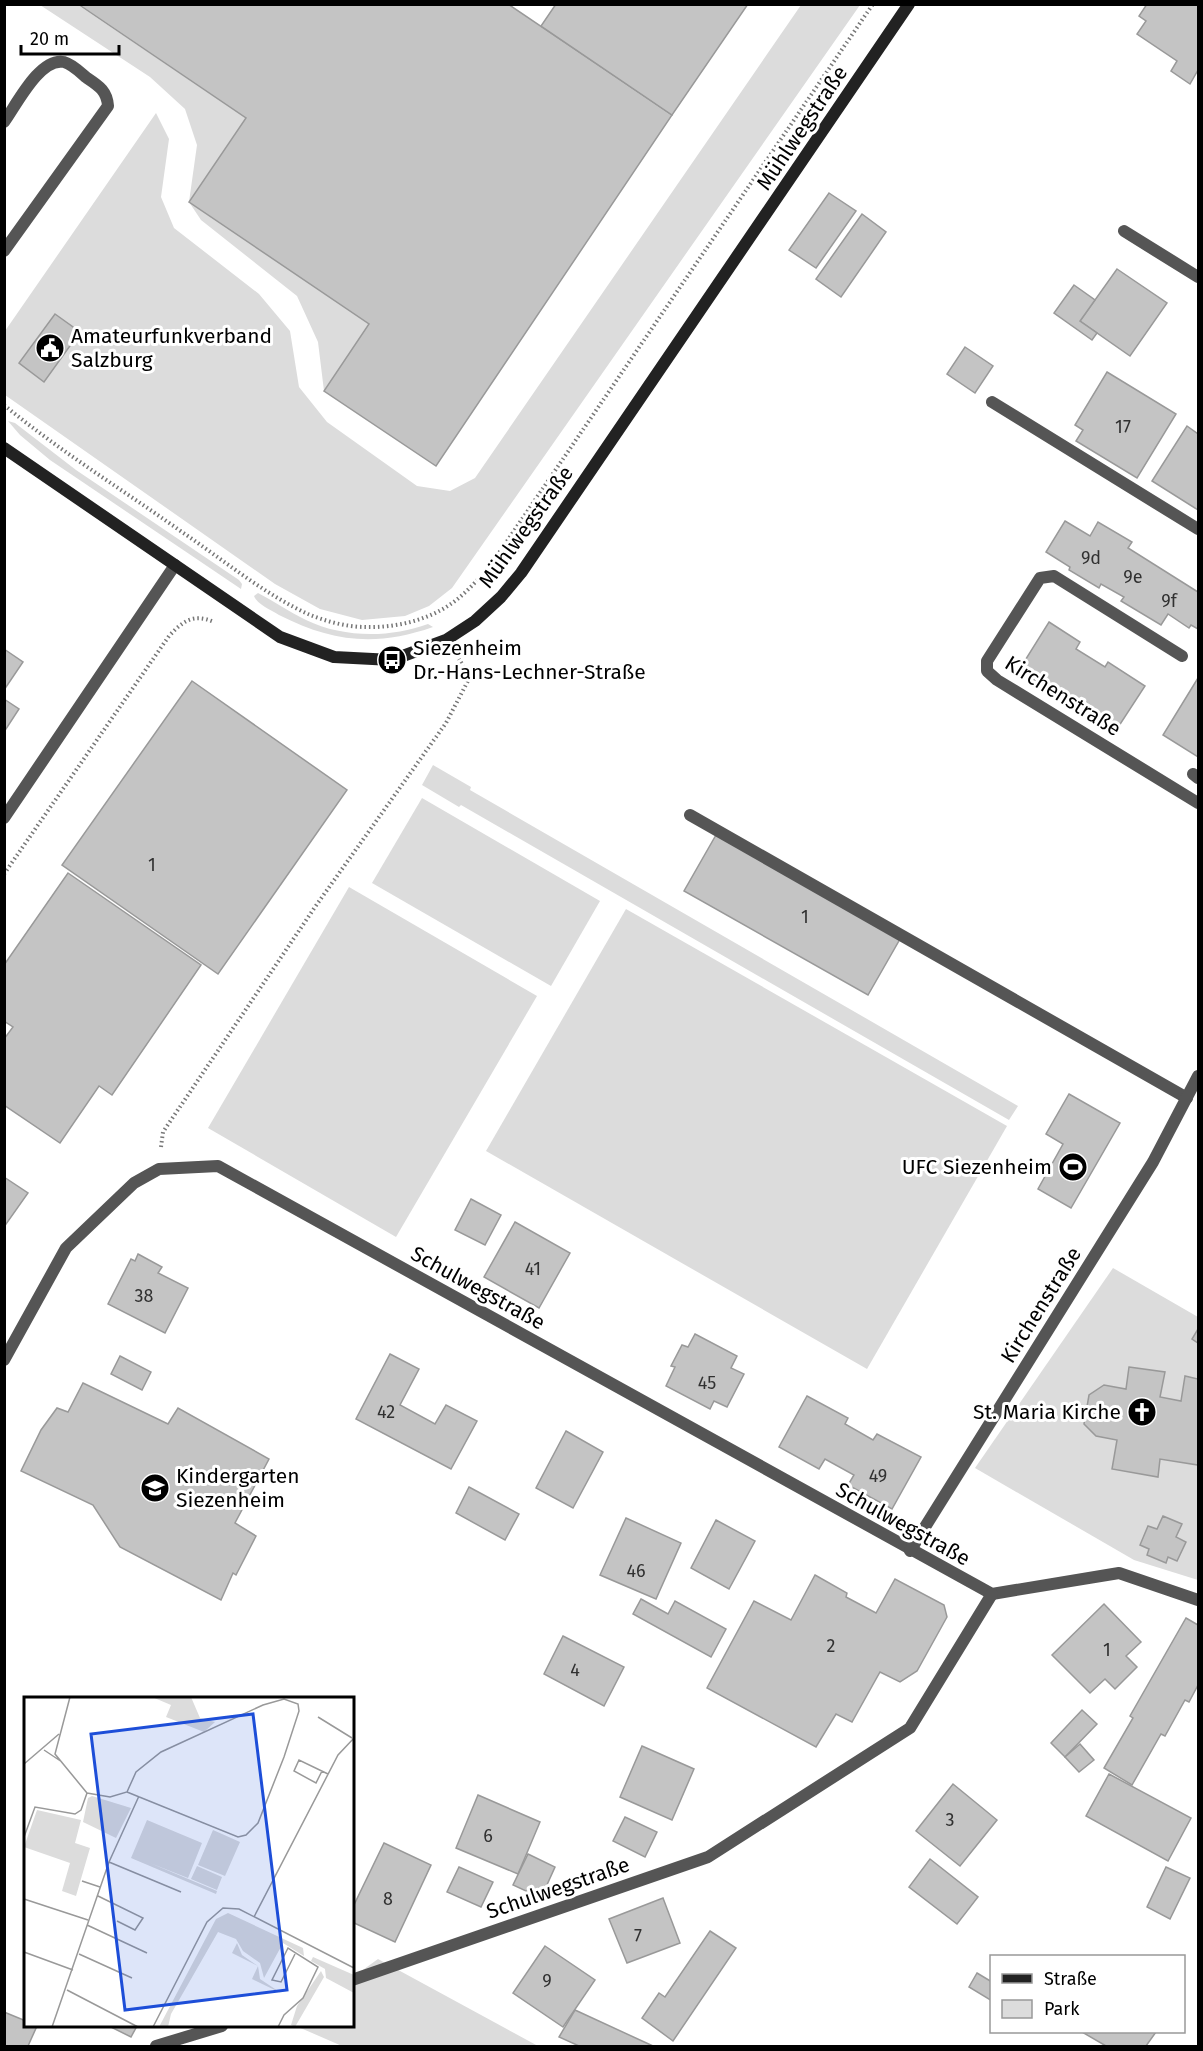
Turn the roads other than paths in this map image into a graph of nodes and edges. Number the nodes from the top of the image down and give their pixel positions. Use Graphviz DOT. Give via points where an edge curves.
graph roads {
  1 [pos="909,4"];
  2 [pos="4,122"];
  3 [pos="1124,231"];
  4 [pos="4,251"];
  5 [pos="1198,277"];
  6 [pos="992,402"];
  7 [pos="4,448"];
  8 [pos="1198,529"];
  9 [pos="175,565"];
  10 [pos="1182,656"];
  11 [pos="1198,803"];
  12 [pos="690,815"];
  13 [pos="4,818"];
  14 [pos="1198,1076"];
  15 [pos="1187,1098"];
  16 [pos="4,1360"];
  17 [pos="910,1551"];
  18 [pos="992,1594"];
  19 [pos="1198,1600"];
  20 [pos="354,1979"];
  21 [pos="216,2027"];
  22 [pos="156,2046"];
  1 -- 9 [label="street, Mühlwegstraße" via="521,573 475,621 446,640 392,660 334,657 280,637"];
  2 -- 4 [label="street" via="41,70 53,62 66,63 102,88 108,98 108,106"];
  3 -- 5 [label="street"];
  6 -- 8 [label="street"];
  7 -- 9 [label="street, Mühlwegstraße"];
  9 -- 13 [label="street"];
  10 -- 11 [label="street, Kirchenstraße" via="1054,576 1040,578 1028,593 987,661 987,671"];
  12 -- 15 [label="street"];
  14 -- 15 [label="street, Kirchenstraße"];
  15 -- 17 [label="street, Kirchenstraße" via="1153,1162"];
  16 -- 17 [label="street, Schulwegstraße" via="66,1248 134,1183 159,1169 218,1166"];
  17 -- 18 [label="street, Schulwegstraße"];
  18 -- 19 [label="street" via="1119,1573"];
  18 -- 20 [label="street, Schulwegstraße" via="910,1728 708,1857"];
  21 -- 22 [label="street"];
}
